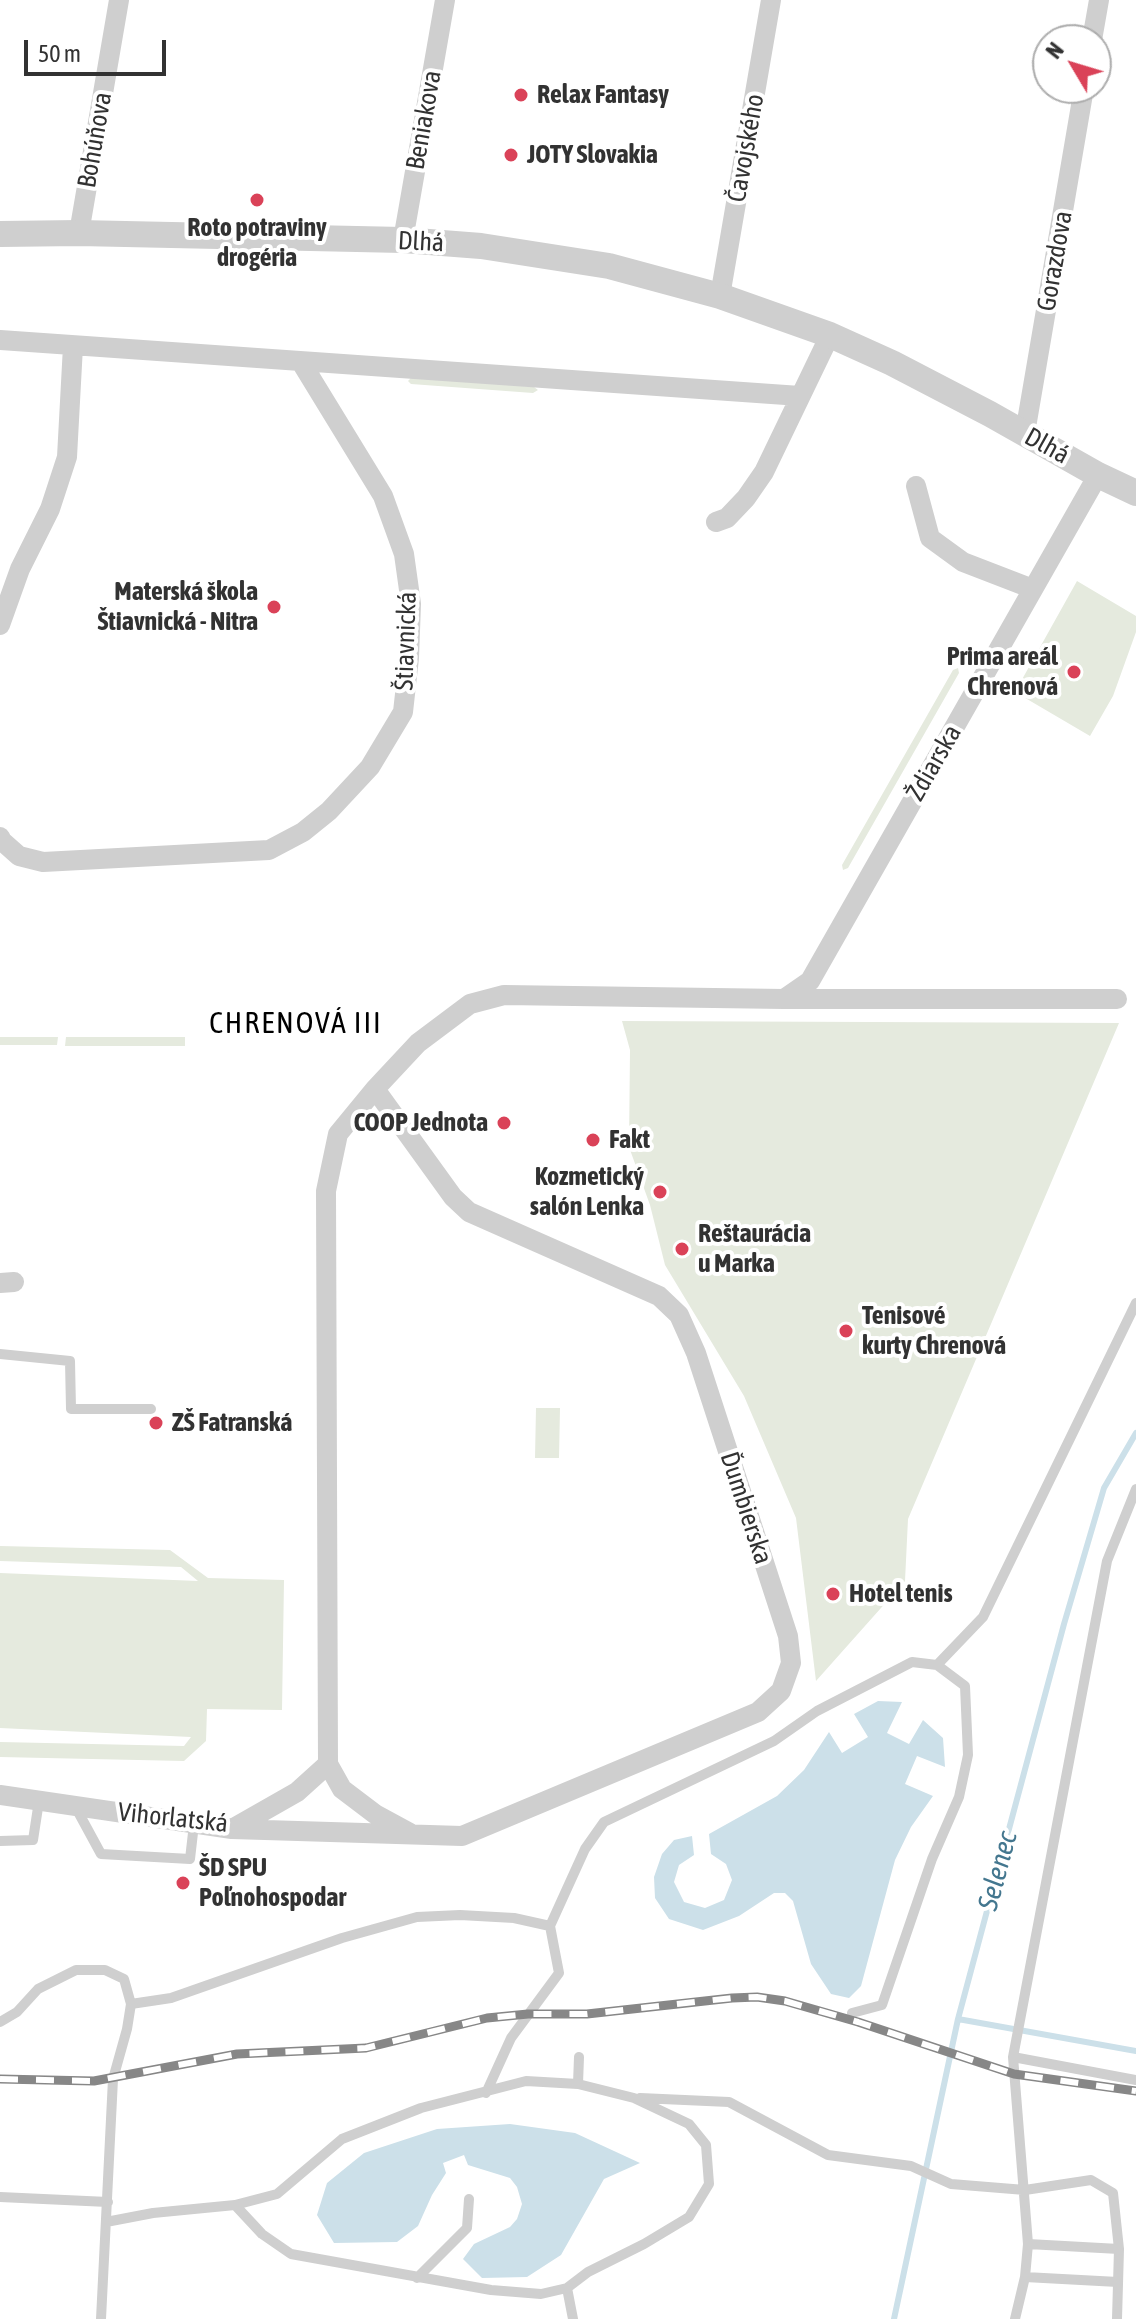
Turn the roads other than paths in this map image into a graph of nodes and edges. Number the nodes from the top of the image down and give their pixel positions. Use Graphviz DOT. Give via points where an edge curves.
graph roads {
  1 [pos="119,0"];
  2 [pos="445,0"];
  3 [pos="771,0"];
  4 [pos="1099,0"];
  5 [pos="1095,24"];
  6 [pos="1081,104"];
  7 [pos="79,233"];
  8 [pos="0,234"];
  9 [pos="403,240"];
  10 [pos="720,296"];
  11 [pos="830,335"];
  12 [pos="0,340"];
  13 [pos="73,346"];
  14 [pos="301,362"];
  15 [pos="800,396"];
  16 [pos="1025,433"];
  17 [pos="1098,475"];
  18 [pos="916,486"];
  19 [pos="1136,493"];
  20 [pos="716,522"];
  21 [pos="1033,589"];
  22 [pos="0,625"];
  23 [pos="0,837"];
  24 [pos="784,999"];
  25 [pos="1117,999"];
  26 [pos="375,1089"];
  27 [pos="1136,1303"];
  28 [pos="0,1354"];
  29 [pos="151,1409"];
  30 [pos="1136,1489"];
  31 [pos="937,1665"];
  32 [pos="328,1764"];
  33 [pos="0,1795"];
  34 [pos="39,1801"];
  35 [pos="75,1806"];
  36 [pos="194,1824"];
  37 [pos="232,1829"];
  38 [pos="410,1833"];
  39 [pos="0,1841"];
  40 [pos="550,1926"];
  41 [pos="131,2004"];
  42 [pos="852,2013"];
  43 [pos="0,2022"];
  44 [pos="579,2057"];
  45 [pos="1013,2057"];
  46 [pos="1136,2080"];
  47 [pos="578,2084"];
  48 [pos="486,2093"];
  49 [pos="634,2098"];
  50 [pos="1025,2190"];
  51 [pos="0,2197"];
  52 [pos="469,2199"];
  53 [pos="108,2202"];
  54 [pos="235,2205"];
  55 [pos="106,2222"];
  56 [pos="1028,2244"];
  57 [pos="1119,2249"];
  58 [pos="1025,2277"];
  59 [pos="417,2278"];
  60 [pos="1118,2282"];
  61 [pos="567,2288"];
  62 [pos="101,2319"];
  63 [pos="573,2319"];
  64 [pos="1015,2319"];
  65 [pos="1117,2319"];
  1 -- 7 [label="street, Bohúňova"];
  2 -- 9 [label="street, Beniakova"];
  3 -- 10 [label="street, Čavojského"];
  4 -- 5 [label="street"];
  6 -- 16 [label="street, Gorazdova"];
  7 -- 8 [label="street, Dlhá"];
  7 -- 9 [label="street, Dlhá"];
  9 -- 10 [label="street, Dlhá" via="609,266"];
  10 -- 11 [label="street, Dlhá"];
  11 -- 15 [label="street"];
  11 -- 16 [label="street, Dlhá"];
  12 -- 13 [label="street"];
  13 -- 14 [label="street"];
  13 -- 22 [label="street" via="67,457"];
  14 -- 15 [label="street"];
  14 -- 23 [label="street, Štiavnická" via="383,496 404,554 411,604 403,712 370,767 329,811 269,850 43,862 19,856"];
  15 -- 20 [label="street" via="764,472 727,518"];
  16 -- 17 [label="street, Dlhá"];
  17 -- 19 [label="street, Dlhá"];
  17 -- 21 [label="street, Ždiarska"];
  18 -- 21 [label="street" via="930,538 963,562"];
  21 -- 24 [label="street, Ždiarska" via="810,981"];
  24 -- 25 [label="street"];
  24 -- 26 [label="street" via="504,995 470,1004 418,1043"];
  26 -- 32 [label="street" via="338,1134 326,1191"];
  26 -- 38 [label="street, Ďumbierska" via="469,1212 659,1296 679,1315 788,1636 791,1663 781,1691 758,1712 462,1836"];
  27 -- 31 [label="lane" via="983,1617"];
  28 -- 29 [label="lane" via="70,1361 71,1409"];
  30 -- 45 [label="lane" via="1107,1561"];
  31 -- 40 [label="lane" via="912,1662 817,1711 774,1741 604,1822 585,1849"];
  31 -- 42 [label="lane" via="965,1686 968,1755 959,1797 882,2005"];
  32 -- 37 [label="street, Vihorlatská" via="297,1792"];
  32 -- 38 [label="street, Ďumbierska" via="342,1789"];
  33 -- 34 [label="street, Vihorlatská"];
  34 -- 35 [label="street, Vihorlatská"];
  34 -- 39 [label="lane" via="33,1840"];
  35 -- 36 [label="street, Vihorlatská"];
  35 -- 36 [label="lane" via="101,1854 190,1859"];
  36 -- 37 [label="street, Vihorlatská"];
  37 -- 38 [label="street, Ďumbierska"];
  40 -- 41 [label="lane" via="514,1918 417,1917 171,1998"];
  40 -- 48 [label="lane" via="559,1973 511,2038"];
  41 -- 43 [label="lane" via="124,1979 105,1970 76,1970 38,1989"];
  41 -- 53 [label="lane" via="113,2079"];
  44 -- 47 [label="lane"];
  45 -- 46 [label="lane"];
  45 -- 50 [label="lane"];
  47 -- 48 [label="lane" via="526,2081"];
  47 -- 49 [label="lane"];
  48 -- 54 [label="lane" via="421,2108 342,2139 277,2194"];
  49 -- 50 [label="lane" via="729,2102 828,2155 911,2166 951,2184"];
  49 -- 61 [label="lane" via="689,2124 706,2145 709,2184 689,2217"];
  50 -- 56 [label="lane"];
  50 -- 57 [label="lane" via="1091,2180 1113,2193"];
  51 -- 53 [label="lane"];
  52 -- 59 [label="lane" via="467,2228"];
  53 -- 55 [label="lane"];
  54 -- 55 [label="lane"];
  54 -- 59 [label="lane" via="262,2234 291,2254"];
  55 -- 62 [label="lane"];
  56 -- 57 [label="lane"];
  56 -- 58 [label="lane"];
  57 -- 60 [label="lane"];
  58 -- 60 [label="lane"];
  58 -- 64 [label="lane"];
  59 -- 61 [label="lane" via="541,2294"];
  60 -- 65 [label="lane"];
  61 -- 63 [label="lane"];
}
